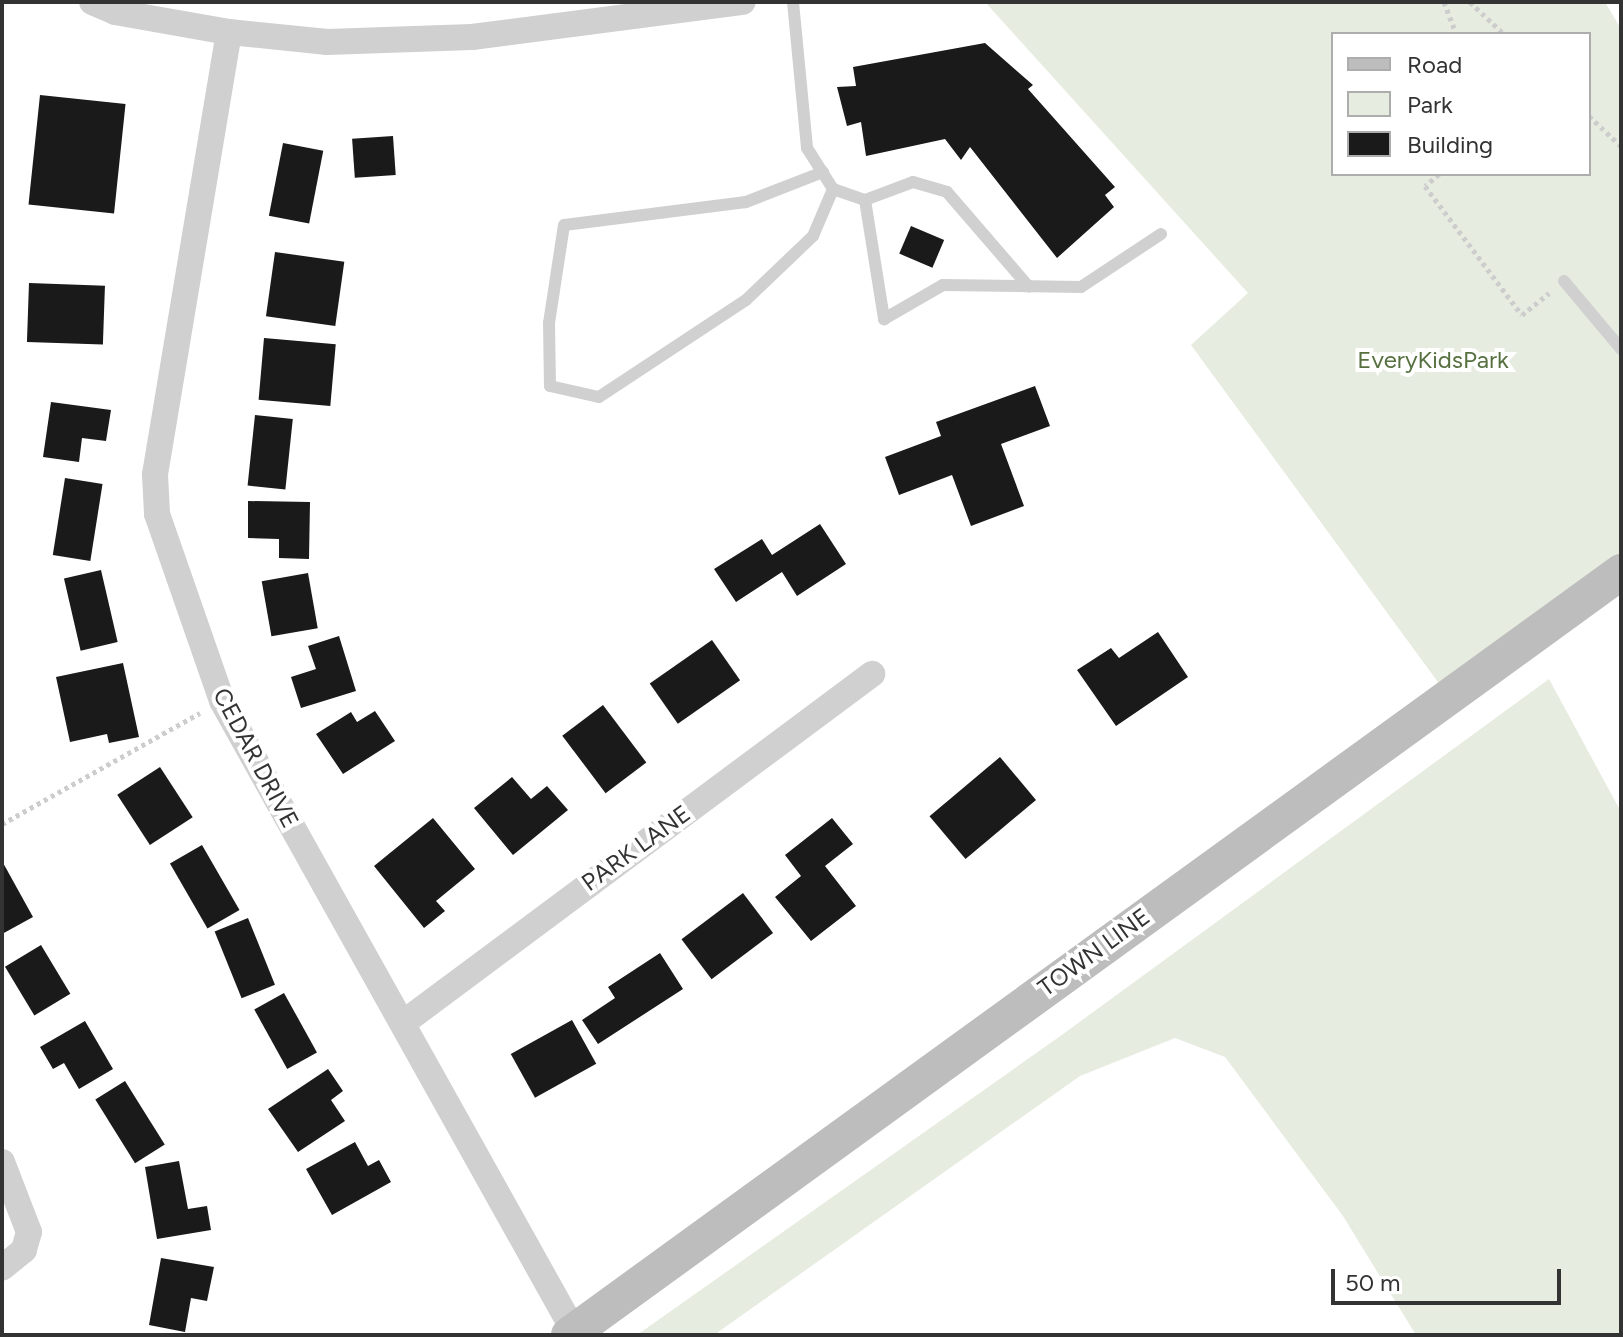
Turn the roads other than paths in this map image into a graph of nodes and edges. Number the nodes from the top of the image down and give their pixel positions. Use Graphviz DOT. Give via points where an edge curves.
graph roads {
  1 [pos="92,2"];
  2 [pos="743,2"];
  3 [pos="793,2"];
  4 [pos="229,32"];
  5 [pos="823,172"];
  6 [pos="833,189"];
  7 [pos="865,200"];
  8 [pos="1161,234"];
  9 [pos="1564,281"];
  10 [pos="1029,287"];
  11 [pos="1621,349"];
  12 [pos="1621,572"];
  13 [pos="872,674"];
  14 [pos="403,1023"];
  15 [pos="2,1162"];
  16 [pos="2,1268"];
  17 [pos="571,1333"];
  1 -- 4 [label="street" via="115,12"];
  2 -- 4 [label="street" via="472,37 327,42"];
  3 -- 5 [label="lane" via="807,148"];
  4 -- 14 [label="street, CEDAR DRIVE" via="155,475 157,514 222,701"];
  5 -- 6 [label="lane"];
  5 -- 6 [label="lane" via="746,202 564,225 549,323 550,386 599,397 746,300 813,236"];
  6 -- 7 [label="lane"];
  7 -- 10 [label="lane" via="913,182 947,192"];
  7 -- 10 [label="lane" via="884,319 943,285"];
  8 -- 10 [label="lane" via="1081,287"];
  9 -- 11 [label="lane"];
  12 -- 17 [label="main road, TOWN LINE"];
  13 -- 14 [label="street, PARK LANE"];
  14 -- 17 [label="street, CEDAR DRIVE"];
  15 -- 16 [label="street" via="29,1232 24,1250"];
}
